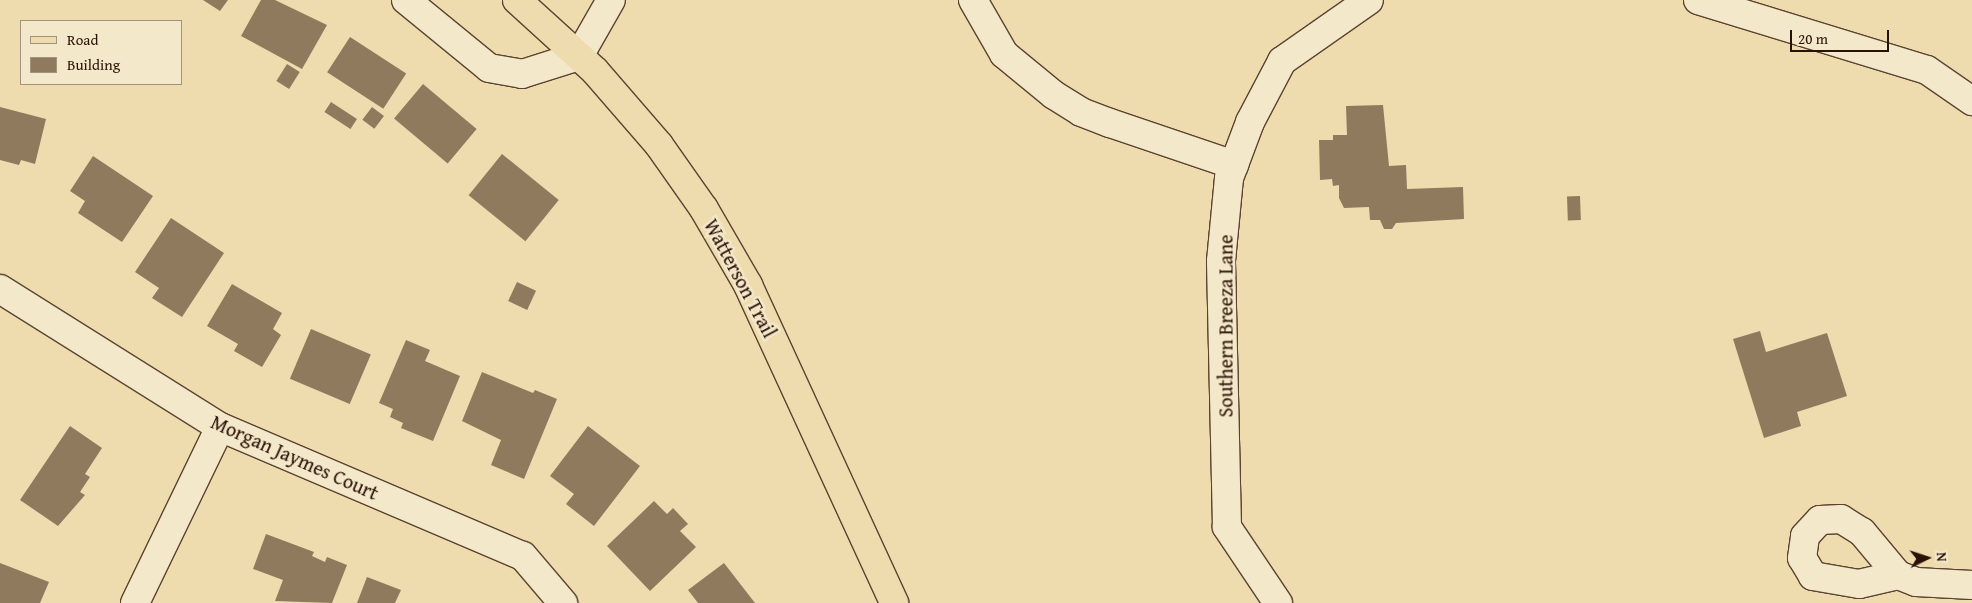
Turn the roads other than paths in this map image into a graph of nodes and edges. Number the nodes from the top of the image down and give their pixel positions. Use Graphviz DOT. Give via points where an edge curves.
graph roads {
  1 [pos="406,0"];
  2 [pos="518,0"];
  3 [pos="611,0"];
  4 [pos="973,0"];
  5 [pos="1369,0"];
  6 [pos="1698,0"];
  7 [pos="579,56"];
  8 [pos="1972,101"];
  9 [pos="1234,165"];
  10 [pos="0,288"];
  11 [pos="220,427"];
  12 [pos="1898,575"];
  13 [pos="1972,585"];
  14 [pos="135,603"];
  15 [pos="562,603"];
  16 [pos="894,603"];
  17 [pos="1278,603"];
  1 -- 7 [label="street" via="488,68 522,74"];
  2 -- 7 [label="main road, Watterson Trail"];
  3 -- 7 [label="street"];
  4 -- 9 [label="street" via="1004,54 1054,95 1082,112 1110,123"];
  5 -- 9 [label="street, Southern Breeza Lane" via="1282,61 1250,122"];
  6 -- 8 [label="street" via="1927,70"];
  7 -- 16 [label="main road, Watterson Trail" via="660,145 734,260"];
  9 -- 17 [label="street, Southern Breeza Lane" via="1229,178 1221,261 1227,527"];
  10 -- 11 [label="street, Morgan Jaymes Court"];
  11 -- 14 [label="street"];
  11 -- 15 [label="street, Morgan Jaymes Court" via="523,556"];
  12 -- 13 [label="street" via="1916,582"];
}
